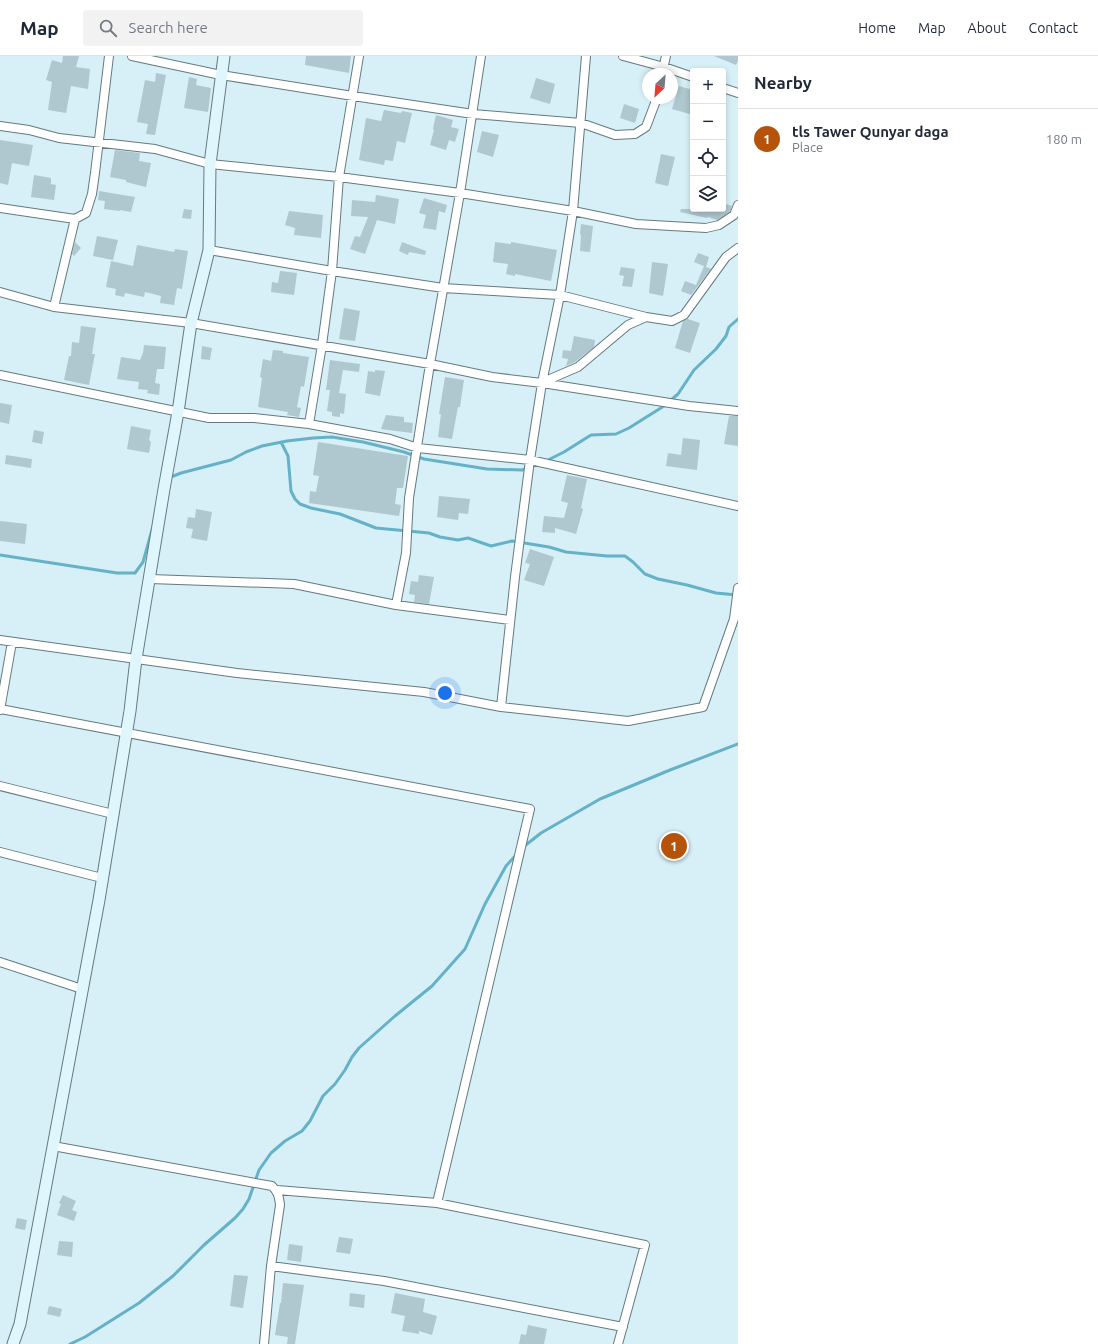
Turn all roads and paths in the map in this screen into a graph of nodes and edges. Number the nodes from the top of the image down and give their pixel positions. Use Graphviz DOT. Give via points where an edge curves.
graph roads {
  1 [pos="109,56"];
  2 [pos="132,56"];
  3 [pos="224,56"];
  4 [pos="359,56"];
  5 [pos="481,56"];
  6 [pos="586,56"];
  7 [pos="623,56"];
  8 [pos="666,56"];
  9 [pos="655,68"];
  10 [pos="664,68"];
  11 [pos="678,74"];
  12 [pos="221,75"];
  13 [pos="690,77"];
  14 [pos="726,89"];
  15 [pos="738,93"];
  16 [pos="353,96"];
  17 [pos="655,104"];
  18 [pos="473,114"];
  19 [pos="581,124"];
  20 [pos="0,126"];
  21 [pos="98,143"];
  22 [pos="210,164"];
  23 [pos="339,177"];
  24 [pos="460,193"];
  25 [pos="738,205"];
  26 [pos="0,208"];
  27 [pos="572,211"];
  28 [pos="75,219"];
  29 [pos="738,248"];
  30 [pos="209,250"];
  31 [pos="332,271"];
  32 [pos="443,288"];
  33 [pos="0,292"];
  34 [pos="560,295"];
  35 [pos="54,307"];
  36 [pos="646,317"];
  37 [pos="191,323"];
  38 [pos="322,345"];
  39 [pos="430,364"];
  40 [pos="0,375"];
  41 [pos="542,383"];
  42 [pos="738,411"];
  43 [pos="178,412"];
  44 [pos="309,424"];
  45 [pos="418,448"];
  46 [pos="530,460"];
  47 [pos="738,506"];
  48 [pos="150,578"];
  49 [pos="738,588"];
  50 [pos="396,605"];
  51 [pos="510,620"];
  52 [pos="0,640"];
  53 [pos="12,642"];
  54 [pos="136,659"];
  55 [pos="501,708"];
  56 [pos="0,710"];
  57 [pos="126,734"];
  58 [pos="0,786"];
  59 [pos="113,814"];
  60 [pos="0,852"];
  61 [pos="102,878"];
  62 [pos="0,962"];
  63 [pos="82,990"];
  64 [pos="53,1146"];
  65 [pos="277,1190"];
  66 [pos="437,1203"];
  67 [pos="271,1266"];
  68 [pos="623,1328"];
  69 [pos="13,1344"];
  70 [pos="264,1344"];
  71 [pos="618,1344"];
  1 -- 21 [label="street"];
  2 -- 12 [label="street"];
  3 -- 12 [label="street"];
  4 -- 16 [label="street"];
  5 -- 18 [label="street"];
  6 -- 19 [label="street"];
  7 -- 9 [label="street"];
  8 -- 10 [label="street"];
  11 -- 13 [label="street"];
  12 -- 16 [label="street"];
  12 -- 22 [label="street"];
  14 -- 15 [label="street"];
  16 -- 18 [label="street"];
  16 -- 23 [label="street"];
  17 -- 19 [label="street" via="646,127 635,134 615,135"];
  18 -- 19 [label="street"];
  18 -- 24 [label="street"];
  19 -- 27 [label="street"];
  20 -- 21 [label="street"];
  21 -- 22 [label="street" via="155,149"];
  21 -- 28 [label="street" via="92,194 86,213"];
  22 -- 23 [label="street"];
  22 -- 30 [label="street"];
  23 -- 24 [label="street"];
  23 -- 31 [label="street"];
  24 -- 27 [label="street"];
  24 -- 32 [label="street"];
  25 -- 27 [label="street" via="734,215 719,225 706,228 636,224"];
  26 -- 28 [label="street"];
  27 -- 34 [label="street"];
  28 -- 35 [label="street"];
  29 -- 36 [label="street" via="726,257 684,315 672,321"];
  30 -- 31 [label="street"];
  30 -- 37 [label="street"];
  31 -- 32 [label="street"];
  31 -- 38 [label="street"];
  32 -- 34 [label="street"];
  32 -- 39 [label="street"];
  33 -- 35 [label="street"];
  34 -- 36 [label="street"];
  34 -- 41 [label="street"];
  35 -- 37 [label="street"];
  36 -- 41 [label="street" via="628,325 578,367"];
  37 -- 38 [label="street"];
  37 -- 43 [label="street"];
  38 -- 39 [label="street"];
  38 -- 44 [label="street"];
  39 -- 41 [label="street" via="492,377"];
  39 -- 45 [label="street"];
  40 -- 43 [label="street"];
  41 -- 42 [label="street"];
  41 -- 46 [label="street"];
  43 -- 44 [label="street" via="209,418 254,418"];
  43 -- 48 [label="street"];
  44 -- 45 [label="street" via="390,439"];
  45 -- 46 [label="street"];
  45 -- 50 [label="street" via="409,498 406,553"];
  46 -- 47 [label="street"];
  46 -- 51 [label="street"];
  48 -- 50 [label="street" via="294,584"];
  48 -- 54 [label="street"];
  49 -- 55 [label="street" via="734,619 703,707 628,721"];
  50 -- 51 [label="street"];
  51 -- 55 [label="street"];
  52 -- 53 [label="street"];
  53 -- 54 [label="street"];
  53 -- 56 [label="street"];
  54 -- 55 [label="street" via="237,673 424,692"];
  54 -- 57 [label="street"];
  56 -- 57 [label="street"];
  57 -- 59 [label="street"];
  57 -- 66 [label="street" via="530,809"];
  58 -- 59 [label="street"];
  59 -- 61 [label="street"];
  60 -- 61 [label="street"];
  61 -- 63 [label="street"];
  62 -- 63 [label="street"];
  63 -- 64 [label="street"];
  64 -- 65 [label="street" via="272,1186"];
  64 -- 69 [label="street" via="20,1324"];
  65 -- 66 [label="street"];
  65 -- 67 [label="street" via="280,1205"];
  66 -- 68 [label="street" via="645,1245"];
  67 -- 68 [label="street" via="384,1281"];
  67 -- 70 [label="street"];
  68 -- 71 [label="street"];
}
